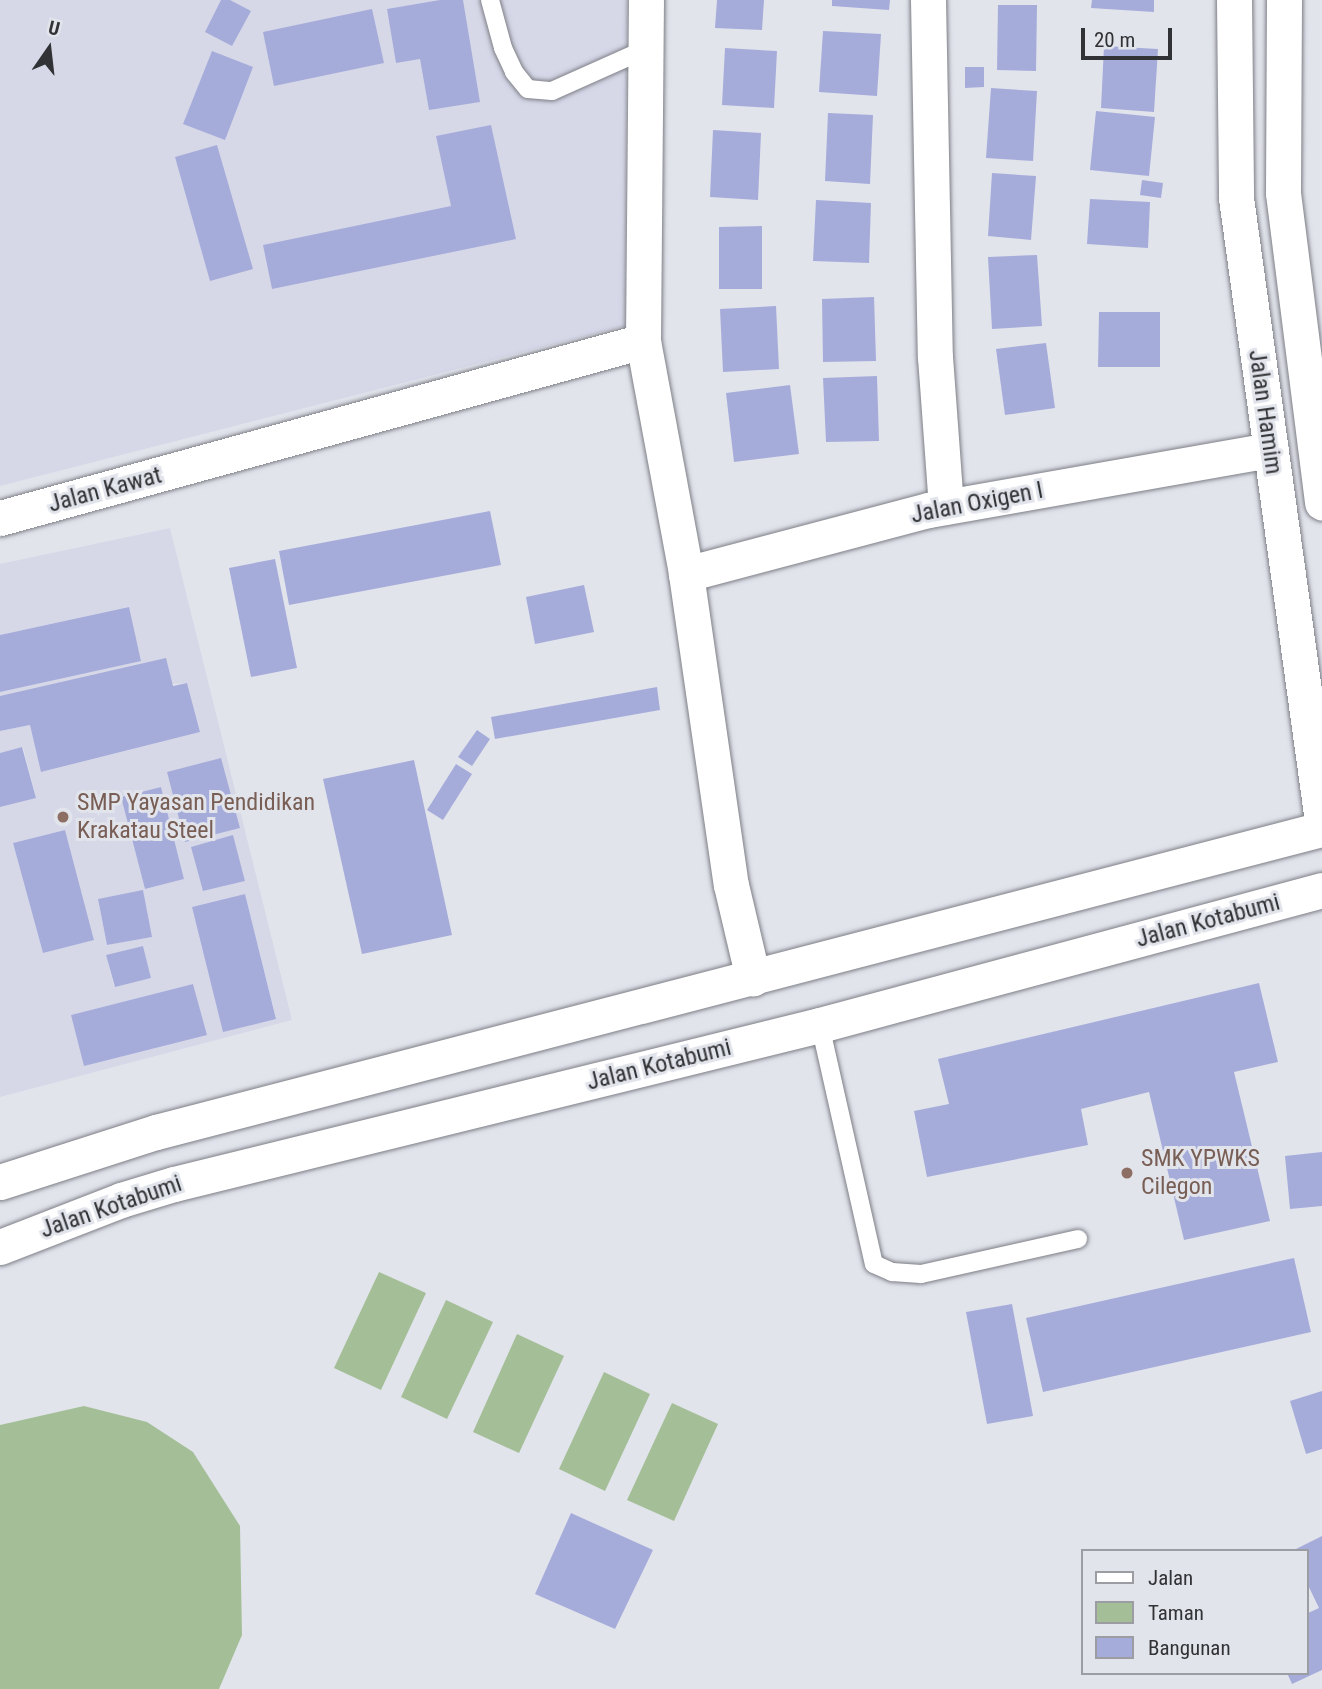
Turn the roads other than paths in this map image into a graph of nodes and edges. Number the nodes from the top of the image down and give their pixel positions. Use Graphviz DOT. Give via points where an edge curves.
graph roads {
  1 [pos="490,0"];
  2 [pos="646,0"];
  3 [pos="929,0"];
  4 [pos="1234,0"];
  5 [pos="1284,0"];
  6 [pos="646,49"];
  7 [pos="643,341"];
  8 [pos="1271,450"];
  9 [pos="1322,503"];
  10 [pos="946,507"];
  11 [pos="0,518"];
  12 [pos="686,574"];
  13 [pos="1322,821"];
  14 [pos="1322,828"];
  15 [pos="1322,890"];
  16 [pos="753,978"];
  17 [pos="820,1025"];
  18 [pos="156,1132"];
  19 [pos="0,1182"];
  20 [pos="174,1184"];
  21 [pos="1078,1239"];
  22 [pos="0,1247"];
  1 -- 6 [label="lane" via="503,48 528,89 552,91"];
  2 -- 6 [label="street"];
  3 -- 10 [label="street" via="935,357"];
  4 -- 8 [label="street, Jalan Hamim" via="1236,198"];
  5 -- 9 [label="street, Jalan Hamim" via="1283,193"];
  6 -- 7 [label="street"];
  7 -- 11 [label="street, Jalan Kawat"];
  7 -- 12 [label="street"];
  8 -- 10 [label="street, Jalan Oxigen I"];
  8 -- 13 [label="street, Jalan Hamim"];
  10 -- 12 [label="street, Jalan Oxigen I"];
  12 -- 16 [label="street" via="731,885"];
  14 -- 16 [label="street"];
  15 -- 17 [label="street, Jalan Kotabumi"];
  16 -- 18 [label="street"];
  17 -- 20 [label="street, Jalan Kotabumi"];
  17 -- 21 [label="lane" via="874,1264 892,1272 920,1274"];
  18 -- 19 [label="street"];
  18 -- 20 [label="street"];
  20 -- 22 [label="street, Jalan Kotabumi"];
}
